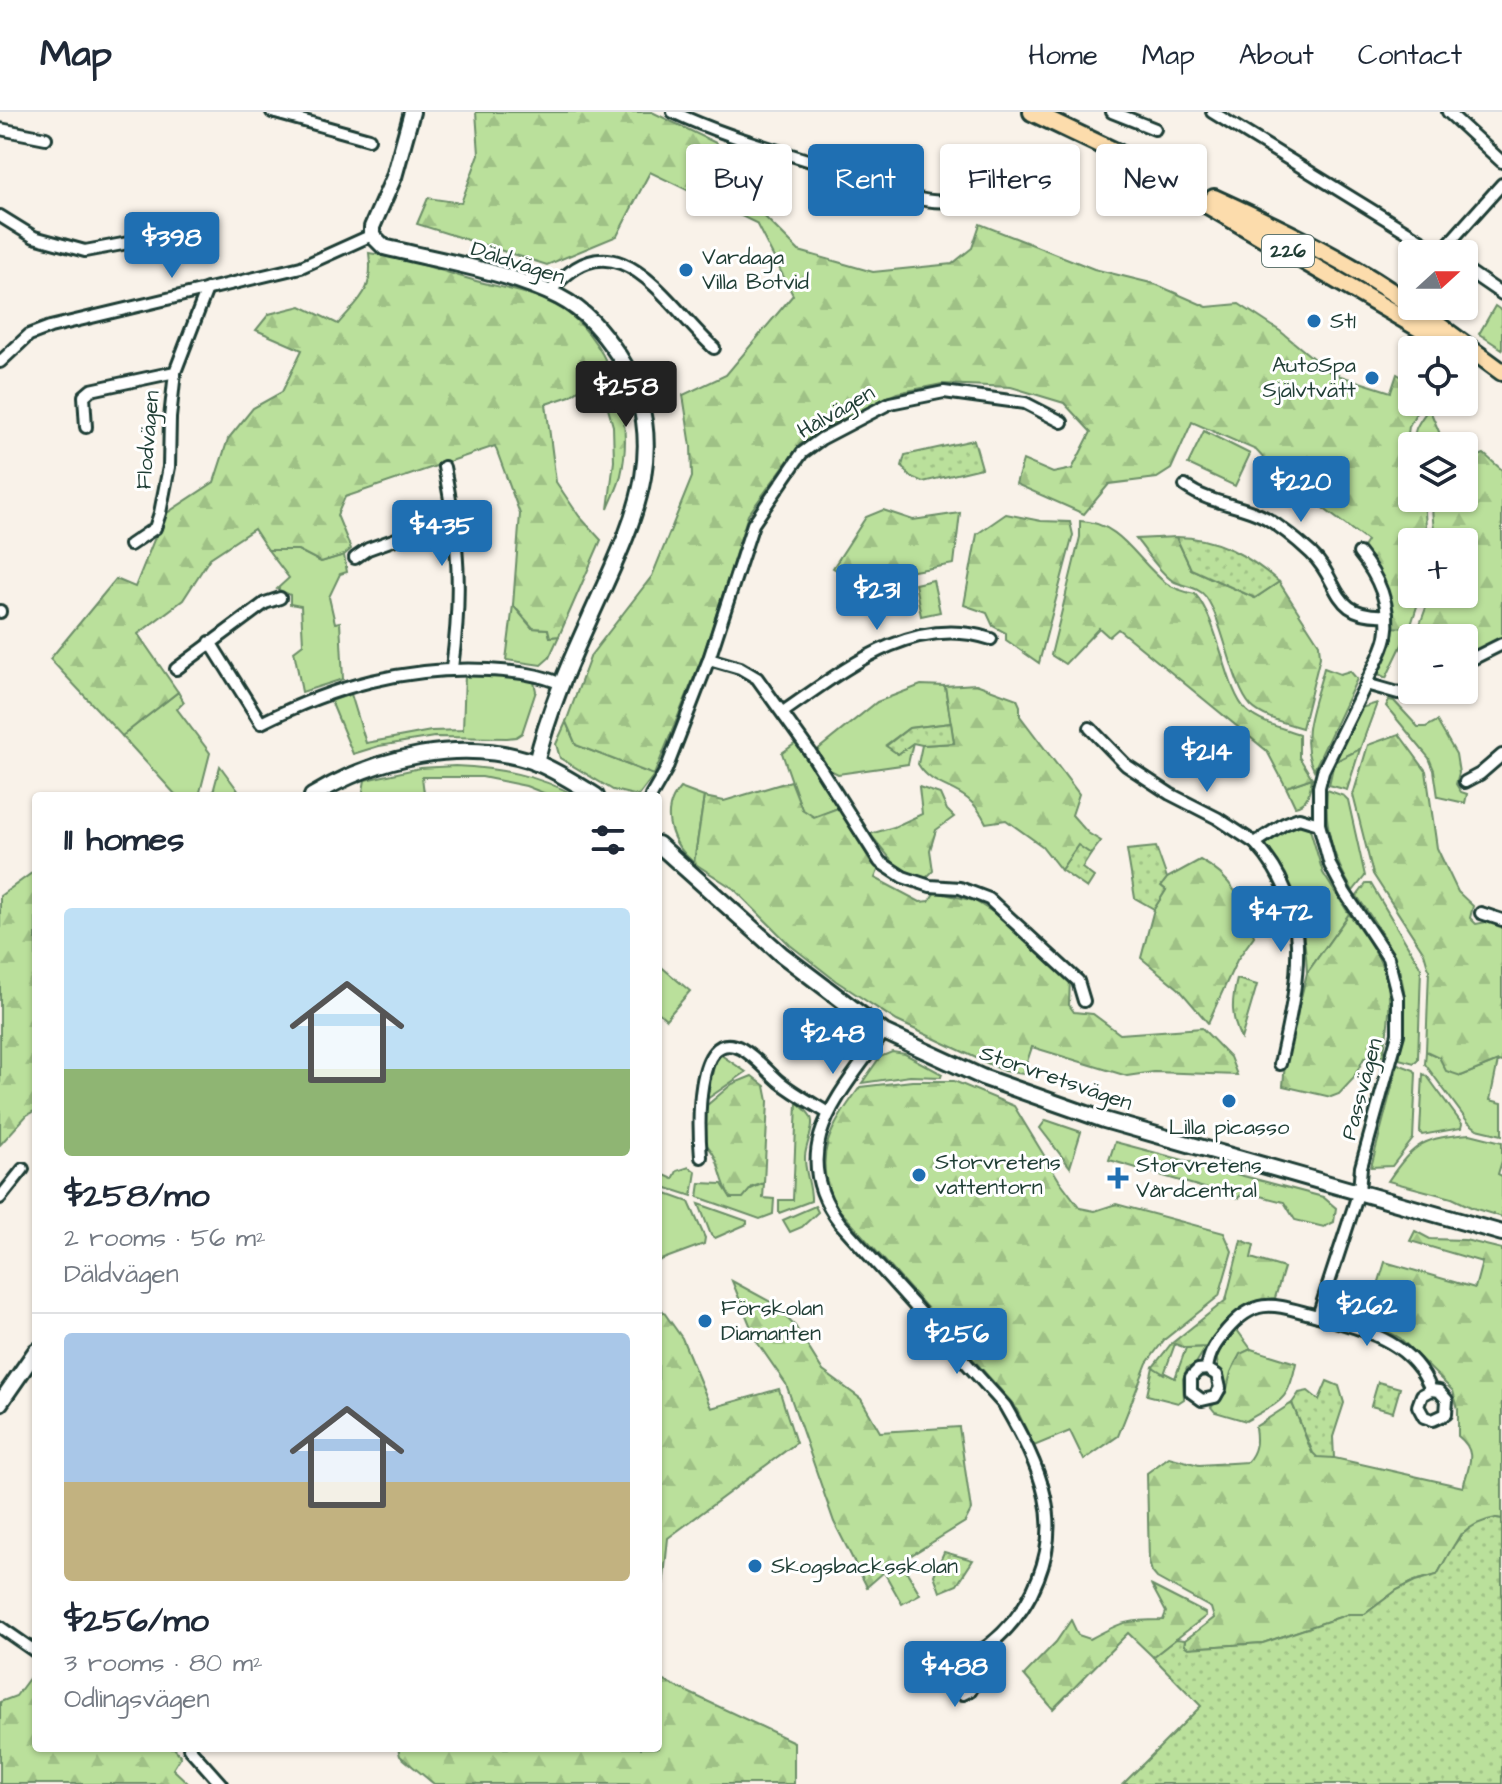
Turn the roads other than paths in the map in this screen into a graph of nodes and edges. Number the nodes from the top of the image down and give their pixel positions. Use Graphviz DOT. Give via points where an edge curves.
graph roads {
  1 [pos="272,112"];
  2 [pos="412,112"];
  3 [pos="673,112"];
  4 [pos="1032,112"];
  5 [pos="1112,112"];
  6 [pos="1212,112"];
  7 [pos="1448,112"];
  8 [pos="0,129"];
  9 [pos="1155,129"];
  10 [pos="46,138"];
  11 [pos="369,139"];
  12 [pos="1099,144"];
  13 [pos="1502,162"];
  14 [pos="1502,184"];
  15 [pos="1207,195"];
  16 [pos="940,201"];
  17 [pos="1207,205"];
  18 [pos="0,216"];
  19 [pos="372,235"];
  20 [pos="155,238"];
  21 [pos="1421,240"];
  22 [pos="1453,240"];
  23 [pos="1478,278"];
  24 [pos="207,289"];
  25 [pos="549,293"];
  26 [pos="1502,294"];
  27 [pos="1398,296"];
  28 [pos="1431,320"];
  29 [pos="1433,336"];
  30 [pos="714,348"];
  31 [pos="1478,361"];
  32 [pos="0,362"];
  33 [pos="175,372"];
  34 [pos="1502,374"];
  35 [pos="1062,422"];
  36 [pos="86,427"];
  37 [pos="444,467"];
  38 [pos="1185,486"];
  39 [pos="454,518"];
  40 [pos="130,545"];
  41 [pos="1359,553"];
  42 [pos="355,558"];
  43 [pos="280,598"];
  44 [pos="1387,615"];
  45 [pos="991,639"];
  46 [pos="210,642"];
  47 [pos="1502,644"];
  48 [pos="1478,656"];
  49 [pos="709,659"];
  50 [pos="452,668"];
  51 [pos="176,669"];
  52 [pos="561,684"];
  53 [pos="1366,684"];
  54 [pos="1398,693"];
  55 [pos="783,712"];
  56 [pos="1090,728"];
  57 [pos="1502,755"];
  58 [pos="536,763"];
  59 [pos="1465,782"];
  60 [pos="319,792"];
  61 [pos="589,792"];
  62 [pos="653,792"];
  63 [pos="1319,824"];
  64 [pos="1255,843"];
  65 [pos="662,848"];
  66 [pos="1481,913"];
  67 [pos="1502,920"];
  68 [pos="1084,1001"];
  69 [pos="884,1032"];
  70 [pos="1280,1064"];
  71 [pos="828,1113"];
  72 [pos="701,1157"];
  73 [pos="23,1169"];
  74 [pos="1359,1191"];
  75 [pos="0,1198"];
  76 [pos="1502,1233"];
  77 [pos="1318,1316"];
  78 [pos="32,1357"];
  79 [pos="1207,1369"];
  80 [pos="1431,1390"];
  81 [pos="0,1403"];
  82 [pos="0,1627"];
  83 [pos="988,1646"];
  84 [pos="32,1649"];
  85 [pos="193,1752"];
  86 [pos="221,1784"];
  1 -- 11 [label="street"];
  2 -- 19 [label="street"];
  3 -- 16 [label="street" via="717,132 922,200"];
  4 -- 12 [label="main road, 226"];
  5 -- 9 [label="street"];
  6 -- 21 [label="street"];
  7 -- 13 [label="street"];
  8 -- 10 [label="street"];
  14 -- 22 [label="street"];
  15 -- 27 [label="main road, 226" via="1306,242"];
  17 -- 29 [label="main road, 226"];
  18 -- 20 [label="street" via="34,237 85,251"];
  19 -- 24 [label="street" via="317,262"];
  19 -- 25 [label="street, Däldvägen" via="384,247"];
  23 -- 26 [label="street"];
  24 -- 32 [label="street" via="50,327 29,335"];
  24 -- 33 [label="street, Flodvägen"];
  25 -- 30 [label="street" via="582,263 617,260 657,288"];
  25 -- 52 [label="street, Däldvägen" via="587,315 610,343 632,381 647,459 623,543"];
  28 -- 34 [label="main road, 226"];
  31 -- 34 [label="main road, 226"];
  33 -- 36 [label="street, Flodvägen" via="91,390 84,396"];
  33 -- 40 [label="street, Flodvägen" via="169,467 160,513 155,528"];
  35 -- 49 [label="street, Hålvägen" via="1025,403 944,392 890,403 811,446 753,524"];
  37 -- 39 [label="street"];
  38 -- 44 [label="street" via="1202,498 1265,517 1314,556 1346,606"];
  39 -- 42 [label="street"];
  39 -- 50 [label="street" via="460,583"];
  41 -- 44 [label="street, Passvägen" via="1382,590"];
  43 -- 46 [label="street"];
  44 -- 53 [label="street, Passvägen" via="1386,638"];
  45 -- 55 [label="street" via="943,631 896,643 852,665"];
  46 -- 50 [label="street" via="261,723 360,683"];
  46 -- 51 [label="street"];
  47 -- 48 [label="street"];
  49 -- 55 [label="street" via="757,678"];
  49 -- 62 [label="street, Hålvägen"];
  50 -- 52 [label="street" via="533,673"];
  52 -- 58 [label="street, Däldvägen"];
  53 -- 54 [label="street"];
  53 -- 63 [label="street, Passvägen" via="1323,771"];
  55 -- 68 [label="street" via="880,862 903,877 989,899 1078,981"];
  56 -- 64 [label="street" via="1126,765"];
  57 -- 59 [label="street"];
  58 -- 60 [label="street" via="469,752 403,757"];
  58 -- 61 [label="street"];
  63 -- 64 [label="street" via="1299,818"];
  63 -- 74 [label="street, Passvägen" via="1330,865 1388,958 1398,997 1398,1034"];
  64 -- 70 [label="street" via="1280,879 1298,940 1293,1010"];
  65 -- 69 [label="street, Storvretsvägen" via="781,954"];
  66 -- 67 [label="street"];
  69 -- 71 [label="street"];
  69 -- 74 [label="street, Storvretsvägen" via="982,1077 1104,1120"];
  71 -- 72 [label="street" via="782,1084 741,1048 716,1050 706,1062"];
  71 -- 83 [label="street" via="815,1158 823,1198 1005,1406 1045,1497 1048,1546 1042,1570 1025,1605"];
  73 -- 75 [label="street"];
  74 -- 76 [label="street, Storvretsvägen"];
  74 -- 77 [label="street, Passvägen"];
  77 -- 79 [label="street" via="1275,1305 1252,1308 1212,1348"];
  77 -- 80 [label="street" via="1378,1334 1396,1345 1426,1377"];
  78 -- 81 [label="street"];
  82 -- 84 [label="street"];
  83 -- 83 [label="street" via="952,1664 944,1683 963,1694 971,1690"];
  85 -- 86 [label="street"];
}
